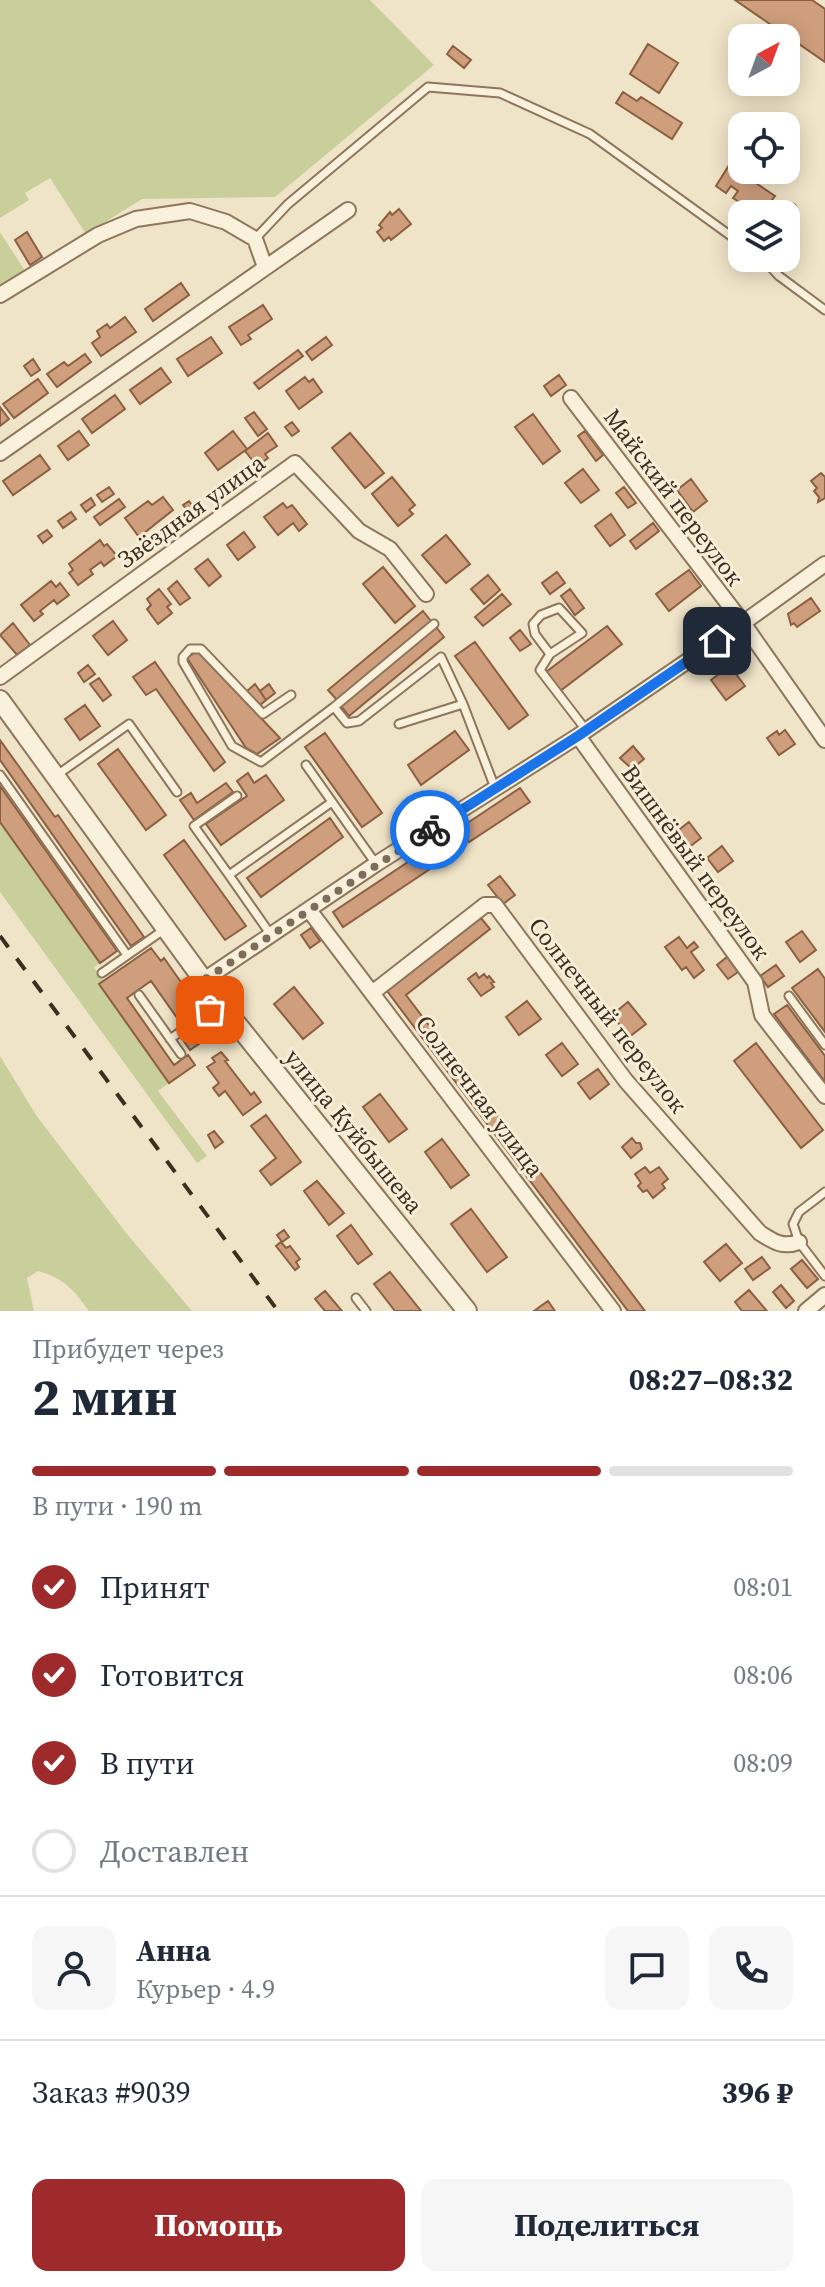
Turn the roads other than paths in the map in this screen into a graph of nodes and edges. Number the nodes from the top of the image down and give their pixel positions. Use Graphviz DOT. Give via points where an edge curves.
graph roads {
  1 [pos="348,210"];
  2 [pos="728,234"];
  3 [pos="255,239"];
  4 [pos="265,267"];
  5 [pos="775,272"];
  6 [pos="0,295"];
  7 [pos="825,310"];
  8 [pos="571,398"];
  9 [pos="0,453"];
  10 [pos="825,564"];
  11 [pos="426,594"];
  12 [pos="743,623"];
  13 [pos="434,624"];
  14 [pos="550,654"];
  15 [pos="0,677"];
  16 [pos="291,695"];
  17 [pos="0,700"];
  18 [pos="463,704"];
  19 [pos="334,707"];
  20 [pos="399,724"];
  21 [pos="582,733"];
  22 [pos="825,740"];
  23 [pos="306,765"];
  24 [pos="0,775"];
  25 [pos="55,776"];
  26 [pos="496,790"];
  27 [pos="177,792"];
  28 [pos="237,796"];
  29 [pos="332,802"];
  30 [pos="376,864"];
  31 [pos="229,875"];
  32 [pos="309,910"];
  33 [pos="166,928"];
  34 [pos="271,935"];
  35 [pos="127,955"];
  36 [pos="102,973"];
  37 [pos="204,980"];
  38 [pos="372,993"];
  39 [pos="139,995"];
  40 [pos="789,996"];
  41 [pos="220,1003"];
  42 [pos="170,1039"];
  43 [pos="825,1045"];
  44 [pos="181,1054"];
  45 [pos="825,1096"];
  46 [pos="825,1192"];
  47 [pos="799,1242"];
  48 [pos="825,1276"];
  49 [pos="356,1298"];
  50 [pos="366,1311"];
  51 [pos="467,1311"];
  52 [pos="613,1311"];
  1 -- 4 [label="street"];
  2 -- 3 [label="lane" via="590,134 500,93 428,87 288,204"];
  3 -- 4 [label="street"];
  3 -- 6 [label="street" via="226,222 190,211 136,219 98,235"];
  4 -- 9 [label="street"];
  5 -- 7 [label="lane"];
  8 -- 12 [label="street, Майский переулок"];
  10 -- 12 [label="street"];
  11 -- 15 [label="street, Звёздная улица" via="390,549 359,531 295,463"];
  12 -- 21 [label="street"];
  12 -- 22 [label="street, Майский переулок"];
  13 -- 19 [label="lane"];
  14 -- 14 [label="lane" via="582,633 559,608 533,624"];
  14 -- 21 [label="lane" via="540,670"];
  16 -- 19 [label="lane" via="263,714 201,649 190,649 183,657 232,746 261,762"];
  17 -- 25 [label="street"];
  18 -- 19 [label="lane" via="441,657 359,721 347,723"];
  18 -- 20 [label="lane"];
  18 -- 26 [label="lane"];
  21 -- 26 [label="street"];
  21 -- 45 [label="street, Вишнёвый переулок" via="755,982 762,1015"];
  23 -- 29 [label="lane"];
  24 -- 35 [label="lane"];
  25 -- 27 [label="lane" via="129,724"];
  25 -- 33 [label="street"];
  26 -- 30 [label="street"];
  28 -- 31 [label="lane" via="194,826"];
  29 -- 30 [label="lane"];
  29 -- 31 [label="lane"];
  30 -- 32 [label="street"];
  31 -- 34 [label="lane"];
  32 -- 34 [label="street"];
  32 -- 38 [label="street, Солнечная улица"];
  33 -- 35 [label="lane"];
  33 -- 37 [label="street"];
  34 -- 37 [label="street"];
  35 -- 36 [label="lane"];
  37 -- 41 [label="street, улица Куйбышева"];
  38 -- 47 [label="street, Солнечный переулок" via="485,905 495,905 626,1081 760,1233 776,1244"];
  38 -- 52 [label="street, Солнечная улица"];
  39 -- 42 [label="lane"];
  40 -- 43 [label="lane"];
  41 -- 42 [label="lane"];
  41 -- 51 [label="street, улица Куйбышева"];
  42 -- 44 [label="lane"];
  46 -- 47 [label="lane" via="799,1212 793,1224"];
  47 -- 48 [label="lane"];
  49 -- 50 [label="lane"];
}
